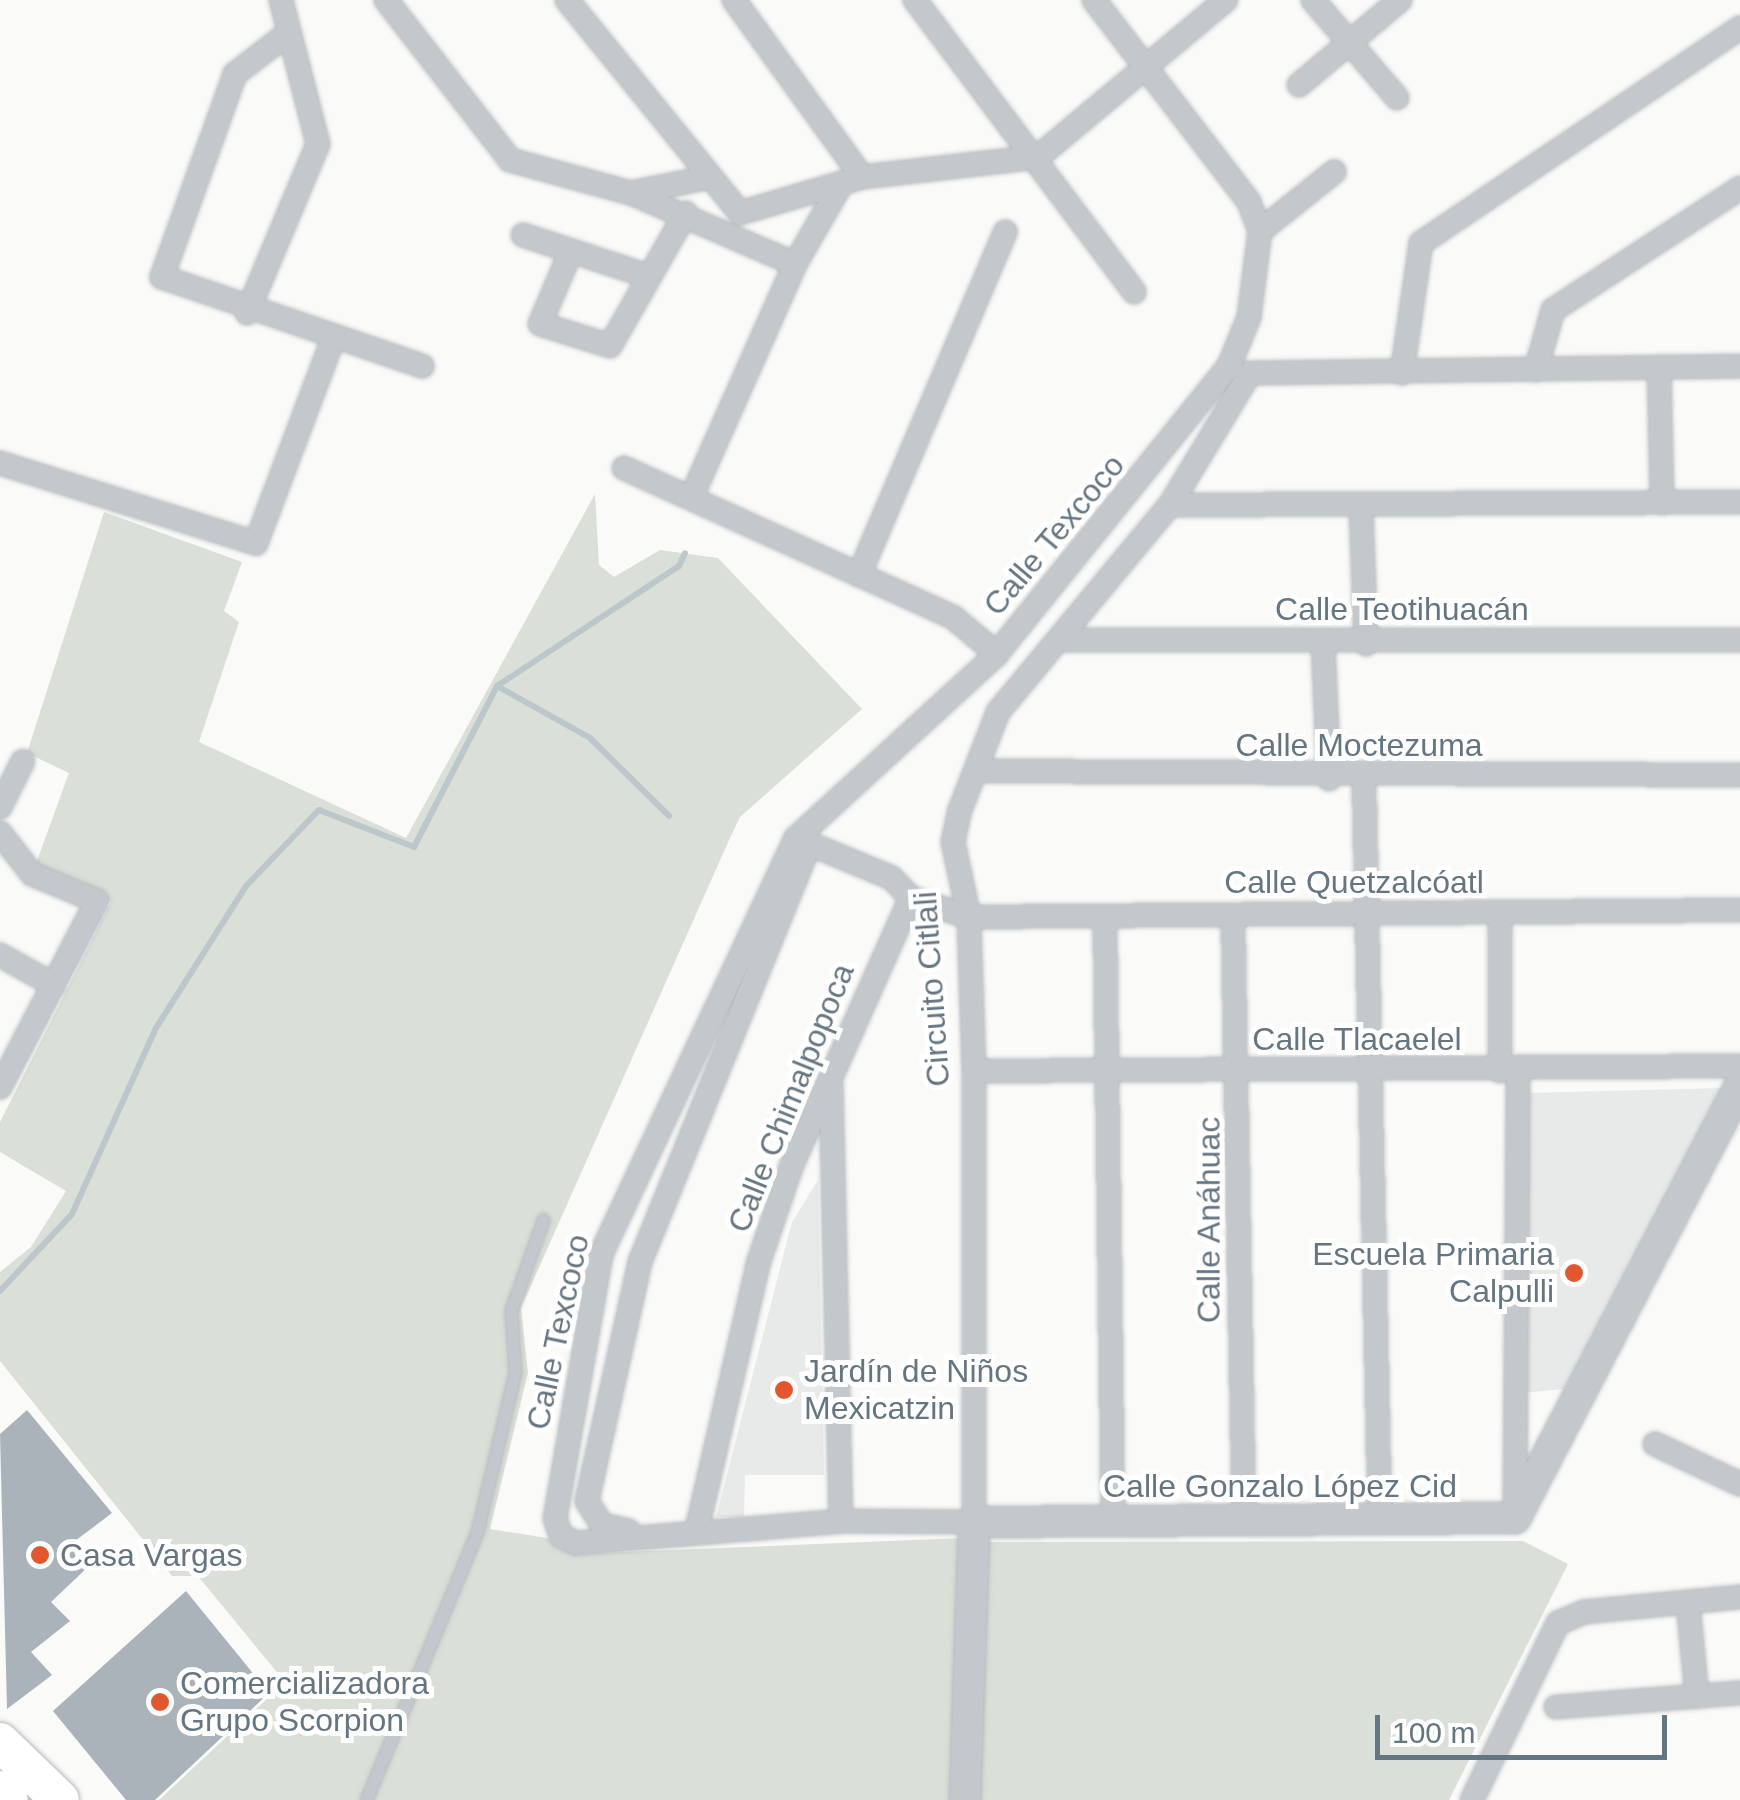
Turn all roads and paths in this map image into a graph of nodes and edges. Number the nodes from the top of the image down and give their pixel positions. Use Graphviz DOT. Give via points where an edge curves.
graph roads {
  1 [pos="281,0"];
  2 [pos="386,0"];
  3 [pos="567,0"];
  4 [pos="734,0"];
  5 [pos="915,0"];
  6 [pos="1094,0"];
  7 [pos="1226,0"];
  8 [pos="1313,0"];
  9 [pos="1400,0"];
  10 [pos="1740,28"];
  11 [pos="288,34"];
  12 [pos="1347,44"];
  13 [pos="1148,72"];
  14 [pos="1299,85"];
  15 [pos="1397,98"];
  16 [pos="1038,157"];
  17 [pos="1334,172"];
  18 [pos="706,178"];
  19 [pos="851,182"];
  20 [pos="1740,188"];
  21 [pos="631,193"];
  22 [pos="686,213"];
  23 [pos="1260,230"];
  24 [pos="1005,232"];
  25 [pos="523,235"];
  26 [pos="571,251"];
  27 [pos="795,264"];
  28 [pos="648,276"];
  29 [pos="1134,292"];
  30 [pos="247,313"];
  31 [pos="334,337"];
  32 [pos="422,366"];
  33 [pos="1740,366"];
  34 [pos="1659,367"];
  35 [pos="1536,370"];
  36 [pos="1402,373"];
  37 [pos="0,462"];
  38 [pos="624,468"];
  39 [pos="691,498"];
  40 [pos="1740,502"];
  41 [pos="1662,503"];
  42 [pos="1170,505"];
  43 [pos="1361,507"];
  44 [pos="859,575"];
  45 [pos="1064,640"];
  46 [pos="1740,640"];
  47 [pos="1323,642"];
  48 [pos="1366,644"];
  49 [pos="996,654"];
  50 [pos="24,761"];
  51 [pos="976,771"];
  52 [pos="1740,775"];
  53 [pos="1328,778"];
  54 [pos="1364,780"];
  55 [pos="0,807"];
  56 [pos="0,833"];
  57 [pos="805,838"];
  58 [pos="911,898"];
  59 [pos="1740,910"];
  60 [pos="1500,913"];
  61 [pos="1364,914"];
  62 [pos="1105,916"];
  63 [pos="1233,916"];
  64 [pos="969,917"];
  65 [pos="0,955"];
  66 [pos="54,985"];
  67 [pos="1740,1066"];
  68 [pos="974,1071"];
  69 [pos="1509,1071"];
  70 [pos="1240,1072"];
  71 [pos="1376,1072"];
  72 [pos="1106,1073"];
  73 [pos="830,1076"];
  74 [pos="2,1079"];
  75 [pos="1740,1086"];
  76 [pos="543,1220"];
  77 [pos="1655,1444"];
  78 [pos="1740,1484"];
  79 [pos="1515,1518"];
  80 [pos="841,1521"];
  81 [pos="974,1522"];
  82 [pos="1113,1522"];
  83 [pos="1380,1523"];
  84 [pos="1244,1524"];
  85 [pos="697,1529"];
  86 [pos="561,1536"];
  87 [pos="652,1536"];
  88 [pos="1740,1596"];
  89 [pos="1688,1603"];
  90 [pos="1740,1693"];
  91 [pos="1697,1697"];
  92 [pos="1556,1707"];
  93 [pos="0,1742"];
  94 [pos="0,1790"];
  95 [pos="9,1800"];
  96 [pos="60,1800"];
  97 [pos="366,1800"];
  98 [pos="965,1800"];
  99 [pos="1472,1800"];
  1 -- 11 [label="street"];
  2 -- 21 [label="street" via="510,160"];
  3 -- 18 [label="street"];
  4 -- 19 [label="street"];
  5 -- 16 [label="street"];
  6 -- 13 [label="street"];
  7 -- 13 [label="street"];
  8 -- 12 [label="street"];
  9 -- 12 [label="street"];
  10 -- 36 [label="street" via="1421,243"];
  11 -- 30 [label="street" via="318,144"];
  11 -- 30 [label="street" via="235,74 162,277"];
  12 -- 14 [label="street"];
  12 -- 15 [label="street"];
  13 -- 16 [label="street"];
  13 -- 23 [label="street" via="1249,202"];
  16 -- 19 [label="street"];
  16 -- 29 [label="street"];
  17 -- 23 [label="street"];
  18 -- 19 [label="street" via="740,212"];
  18 -- 21 [label="street"];
  19 -- 27 [label="street"];
  20 -- 35 [label="street" via="1553,310"];
  21 -- 22 [label="street"];
  22 -- 27 [label="street"];
  22 -- 28 [label="street"];
  23 -- 49 [label="street, Calle Texcoco" via="1258,277 1229,366"];
  24 -- 44 [label="street"];
  25 -- 26 [label="street"];
  26 -- 28 [label="street"];
  26 -- 28 [label="street" via="540,324 610,346"];
  27 -- 39 [label="street"];
  30 -- 31 [label="street"];
  31 -- 32 [label="street"];
  31 -- 37 [label="street" via="266,535 249,543"];
  33 -- 34 [label="street, Circuito Citlali"];
  34 -- 35 [label="street, Circuito Citlali"];
  34 -- 41 [label="street"];
  35 -- 36 [label="street, Circuito Citlali"];
  36 -- 42 [label="street, Circuito Citlali" via="1250,372"];
  38 -- 39 [label="street"];
  39 -- 44 [label="street"];
  40 -- 41 [label="street"];
  41 -- 43 [label="street"];
  42 -- 43 [label="street"];
  42 -- 45 [label="street, Circuito Citlali"];
  43 -- 48 [label="street"];
  44 -- 49 [label="street" via="954,618"];
  45 -- 47 [label="street, Calle Teotihuacán"];
  45 -- 51 [label="street, Circuito Citlali" via="998,712"];
  46 -- 48 [label="street, Calle Teotihuacán"];
  47 -- 48 [label="street, Calle Teotihuacán"];
  47 -- 53 [label="street"];
  49 -- 57 [label="street, Calle Texcoco"];
  50 -- 55 [label="street"];
  51 -- 53 [label="street, Calle Moctezuma"];
  51 -- 64 [label="street, Circuito Citlali" via="953,842"];
  52 -- 54 [label="street, Calle Moctezuma"];
  53 -- 54 [label="street, Calle Moctezuma"];
  54 -- 61 [label="street"];
  56 -- 66 [label="street" via="32,874 98,902"];
  57 -- 58 [label="street" via="892,878"];
  57 -- 86 [label="street, Calle Texcoco" via="601,1255 555,1518"];
  57 -- 87 [label="street, Calle Texcoco" via="640,1262 590,1516"];
  58 -- 64 [label="street, Calle Quetzalcóatl"];
  58 -- 73 [label="street, Calle Chimalpopoca"];
  59 -- 60 [label="street, Calle Quetzalcóatl"];
  60 -- 61 [label="street, Calle Quetzalcóatl"];
  60 -- 69 [label="street"];
  61 -- 63 [label="street, Calle Quetzalcóatl"];
  61 -- 71 [label="street"];
  62 -- 63 [label="street, Calle Quetzalcóatl"];
  62 -- 64 [label="street, Calle Quetzalcóatl"];
  62 -- 72 [label="street"];
  63 -- 70 [label="street, Calle Anáhuac"];
  64 -- 68 [label="street, Circuito Citlali"];
  65 -- 66 [label="street"];
  66 -- 74 [label="street"];
  67 -- 69 [label="street, Calle Tlacaelel"];
  68 -- 72 [label="street, Calle Tlacaelel"];
  68 -- 81 [label="street, Circuito Citlali"];
  69 -- 71 [label="street, Calle Tlacaelel"];
  69 -- 79 [label="street"];
  70 -- 71 [label="street, Calle Tlacaelel"];
  70 -- 72 [label="street, Calle Tlacaelel"];
  70 -- 84 [label="street, Calle Anáhuac"];
  71 -- 83 [label="street"];
  72 -- 82 [label="street"];
  73 -- 80 [label="street"];
  73 -- 85 [label="street, Calle Chimalpopoca" via="759,1261"];
  75 -- 79 [label="street"];
  76 -- 97 [label="lane" via="510,1310 515,1372 477,1532"];
  77 -- 78 [label="street"];
  79 -- 83 [label="street, Calle Gonzalo López Cid"];
  80 -- 81 [label="street, Calle Gonzalo López Cid"];
  80 -- 85 [label="street, Calle Gonzalo López Cid"];
  81 -- 82 [label="street, Calle Gonzalo López Cid"];
  81 -- 98 [label="street, Circuito Citlali"];
  82 -- 84 [label="street, Calle Gonzalo López Cid"];
  83 -- 84 [label="street, Calle Gonzalo López Cid"];
  85 -- 87 [label="street, Calle Gonzalo López Cid"];
  86 -- 87 [label="street, Calle Gonzalo López Cid"];
  88 -- 89 [label="street"];
  89 -- 91 [label="street"];
  89 -- 99 [label="street" via="1558,1623"];
  90 -- 91 [label="street"];
  91 -- 92 [label="street"];
  93 -- 96 [label="main road"];
  94 -- 95 [label="main road"];
}
